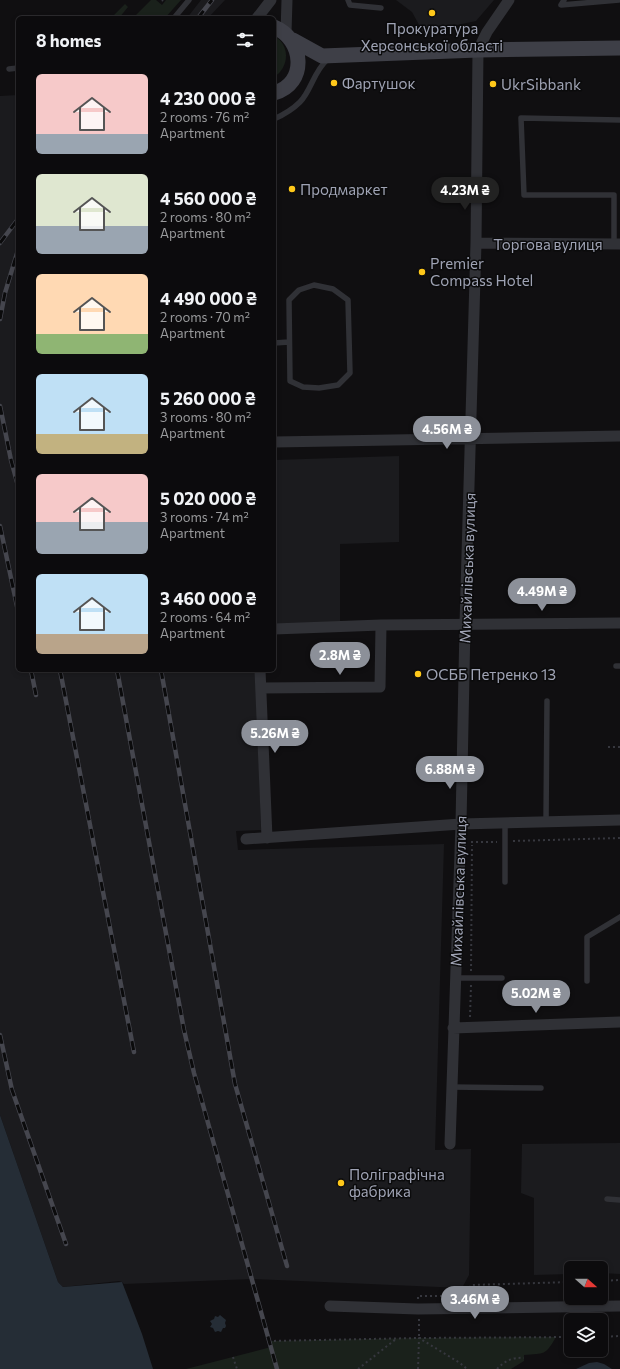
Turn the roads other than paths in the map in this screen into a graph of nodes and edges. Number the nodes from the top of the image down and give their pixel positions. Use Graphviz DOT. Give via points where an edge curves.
graph roads {
  1 [pos="189,0"];
  2 [pos="271,0"];
  3 [pos="287,0"];
  4 [pos="348,0"];
  5 [pos="509,0"];
  6 [pos="564,0"];
  7 [pos="619,0"];
  8 [pos="382,8"];
  9 [pos="176,16"];
  10 [pos="259,16"];
  11 [pos="284,33"];
  12 [pos="620,48"];
  13 [pos="478,50"];
  14 [pos="327,56"];
  15 [pos="16,68"];
  16 [pos="10,69"];
  17 [pos="297,72"];
  18 [pos="276,93"];
  19 [pos="276,118"];
  20 [pos="620,120"];
  21 [pos="617,195"];
  22 [pos="476,243"];
  23 [pos="617,244"];
  24 [pos="289,342"];
  25 [pos="276,343"];
  26 [pos="620,436"];
  27 [pos="471,438"];
  28 [pos="276,442"];
  29 [pos="620,623"];
  30 [pos="465,624"];
  31 [pos="382,625"];
  32 [pos="276,630"];
  33 [pos="260,672"];
  34 [pos="261,688"];
  35 [pos="547,701"];
  36 [pos="620,820"];
  37 [pos="546,822"];
  38 [pos="461,824"];
  39 [pos="505,824"];
  40 [pos="268,838"];
  41 [pos="246,840"];
  42 [pos="505,882"];
  43 [pos="620,917"];
  44 [pos="455,978"];
  45 [pos="502,978"];
  46 [pos="587,980"];
  47 [pos="620,1022"];
  48 [pos="453,1028"];
  49 [pos="451,1087"];
  50 [pos="541,1088"];
  51 [pos="450,1144"];
  52 [pos="607,1200"];
  53 [pos="620,1200"];
  54 [pos="330,1306"];
  55 [pos="620,1306"];
  1 -- 9 [label="lane"];
  2 -- 10 [label="street"];
  3 -- 11 [label="street"];
  4 -- 8 [label="lane" via="350,5"];
  5 -- 13 [label="street, Михайлівська вулиця"];
  6 -- 7 [label="lane" via="561,5"];
  11 -- 14 [label="street"];
  11 -- 17 [label="street" via="297,50"];
  12 -- 13 [label="street"];
  13 -- 14 [label="street"];
  13 -- 22 [label="street, Михайлівська вулиця"];
  14 -- 17 [label="street"];
  14 -- 19 [label="lane" via="301,101"];
  15 -- 16 [label="lane"];
  17 -- 18 [label="street" via="292,81"];
  20 -- 21 [label="lane" via="521,118 524,195"];
  21 -- 23 [label="lane"];
  22 -- 23 [label="street, Торгова вулиця"];
  22 -- 27 [label="street, Михайлівська вулиця"];
  24 -- 24 [label="lane" via="290,381 303,387 338,385 350,373 348,300 333,289 314,285 299,290 289,300"];
  24 -- 25 [label="lane"];
  26 -- 27 [label="street"];
  27 -- 28 [label="street"];
  27 -- 30 [label="street, Михайлівська вулиця"];
  29 -- 30 [label="street"];
  30 -- 31 [label="street"];
  30 -- 38 [label="street, Михайлівська вулиця"];
  31 -- 32 [label="street"];
  31 -- 34 [label="street" via="380,688"];
  33 -- 34 [label="street"];
  34 -- 40 [label="street"];
  35 -- 37 [label="lane"];
  36 -- 37 [label="street"];
  37 -- 39 [label="street"];
  38 -- 39 [label="street"];
  38 -- 40 [label="street"];
  38 -- 44 [label="street, Михайлівська вулиця"];
  39 -- 42 [label="lane"];
  40 -- 41 [label="street"];
  43 -- 46 [label="lane" via="587,937"];
  44 -- 45 [label="lane"];
  44 -- 48 [label="street, Михайлівська вулиця"];
  47 -- 48 [label="street"];
  48 -- 49 [label="street, Михайлівська вулиця"];
  49 -- 50 [label="lane"];
  49 -- 51 [label="street, Михайлівська вулиця"];
  52 -- 53 [label="lane"];
  54 -- 55 [label="street" via="418,1309"];
}
